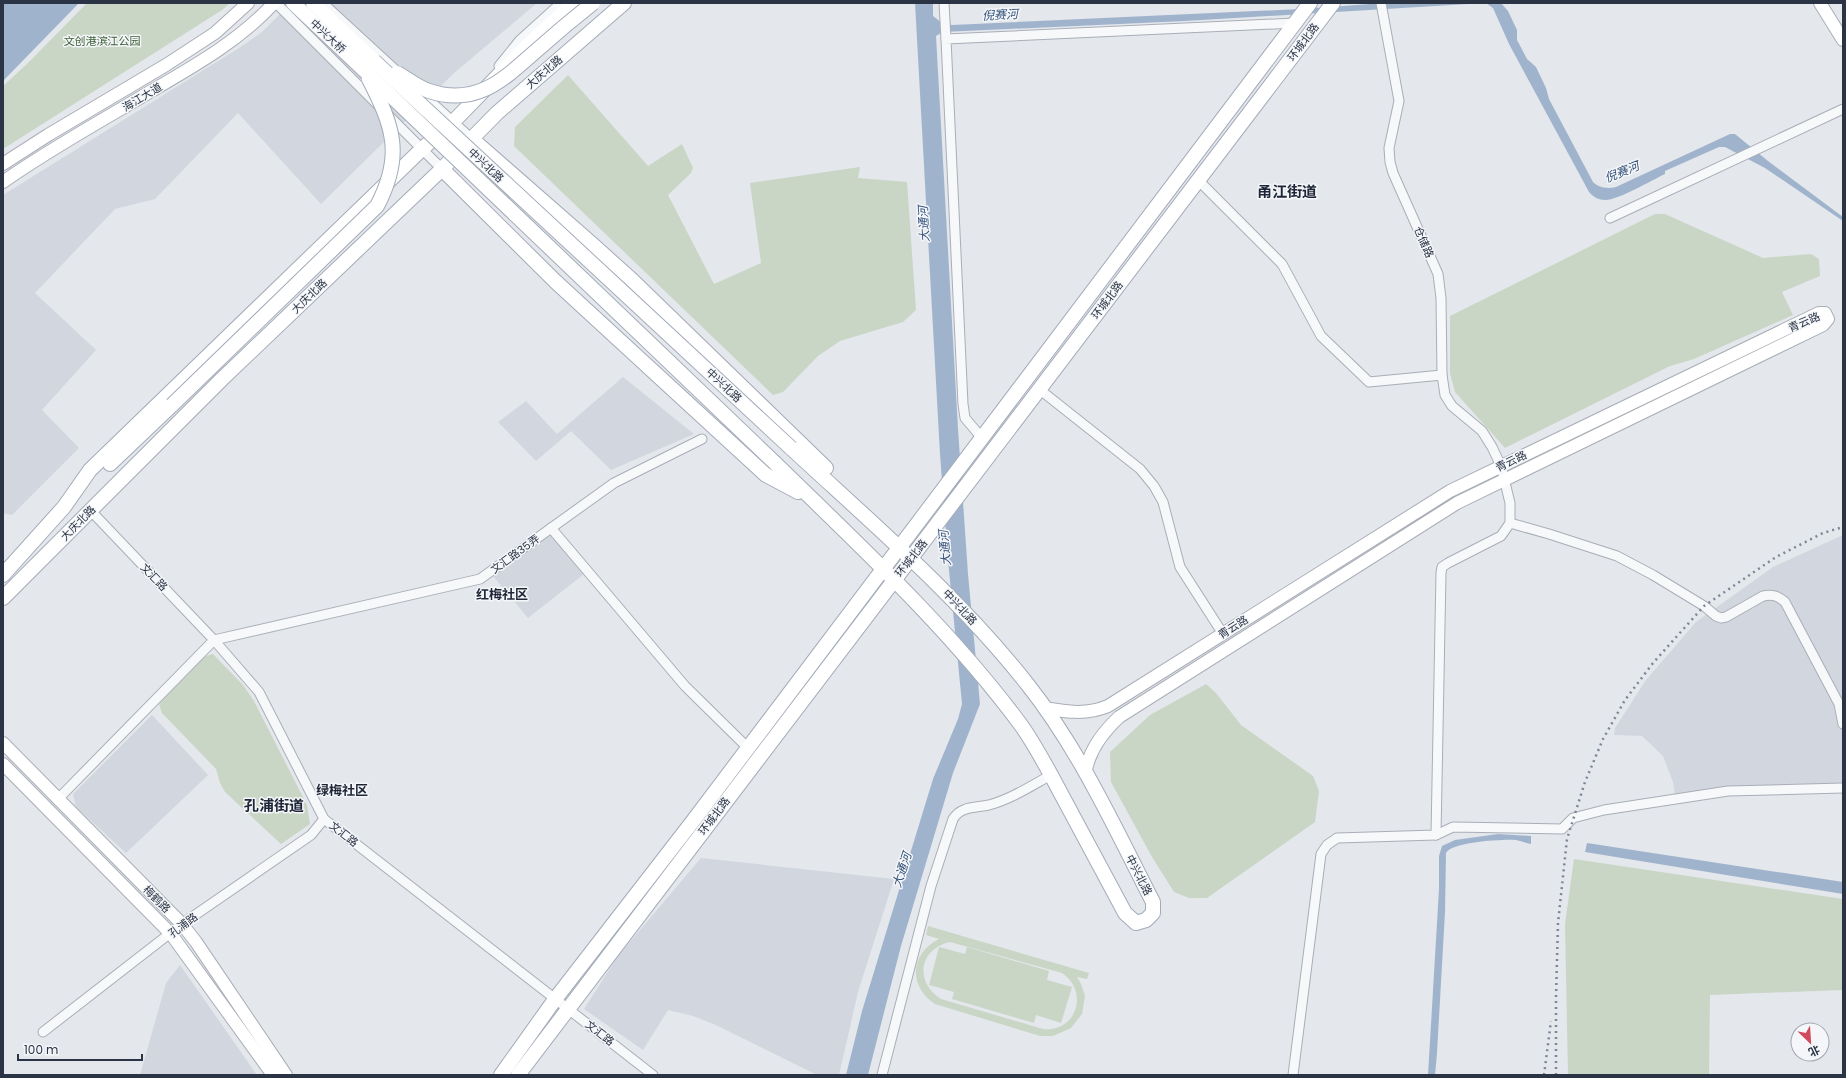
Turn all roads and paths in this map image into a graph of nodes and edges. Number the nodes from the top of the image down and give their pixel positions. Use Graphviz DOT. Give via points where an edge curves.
graph roads {
  1 [pos="248,3"];
  2 [pos="275,3"];
  3 [pos="293,3"];
  4 [pos="313,3"];
  5 [pos="323,3"];
  6 [pos="561,3"];
  7 [pos="574,3"];
  8 [pos="594,3"];
  9 [pos="624,3"];
  10 [pos="944,3"];
  11 [pos="1310,3"];
  12 [pos="1333,3"];
  13 [pos="1381,3"];
  14 [pos="1820,3"];
  15 [pos="1295,23"];
  16 [pos="946,39"];
  17 [pos="1843,40"];
  18 [pos="369,65"];
  19 [pos="494,79"];
  20 [pos="1843,108"];
  21 [pos="453,122"];
  22 [pos="472,139"];
  23 [pos="422,149"];
  24 [pos="3,164"];
  25 [pos="442,169"];
  26 [pos="1198,180"];
  27 [pos="3,182"];
  28 [pos="1610,218"];
  29 [pos="1442,375"];
  30 [pos="1039,389"];
  31 [pos="982,438"];
  32 [pos="702,439"];
  33 [pos="1501,466"];
  34 [pos="1504,480"];
  35 [pos="813,500"];
  36 [pos="64,507"];
  37 [pos="90,510"];
  38 [pos="864,516"];
  39 [pos="1510,523"];
  40 [pos="551,528"];
  41 [pos="899,548"];
  42 [pos="911,558"];
  43 [pos="883,568"];
  44 [pos="3,575"];
  45 [pos="894,579"];
  46 [pos="3,598"];
  47 [pos="1223,634"];
  48 [pos="214,640"];
  49 [pos="1044,708"];
  50 [pos="1843,724"];
  51 [pos="3,743"];
  52 [pos="748,748"];
  53 [pos="3,764"];
  54 [pos="1086,770"];
  55 [pos="1051,775"];
  56 [pos="1843,788"];
  57 [pos="58,799"];
  58 [pos="324,819"];
  59 [pos="1436,834"];
  60 [pos="182,924"];
  61 [pos="171,934"];
  62 [pos="556,998"];
  63 [pos="569,1008"];
  64 [pos="43,1032"];
  65 [pos="273,1075"];
  66 [pos="286,1075"];
  67 [pos="501,1075"];
  68 [pos="518,1075"];
  69 [pos="654,1075"];
  70 [pos="882,1075"];
  71 [pos="1293,1075"];
  1 -- 24 [label="street, 海江大道" via="215,33"];
  2 -- 23 [label="street"];
  2 -- 27 [label="street, 海江大道" via="258,20 219,50"];
  3 -- 18 [label="main road, 中兴大桥"];
  4 -- 18 [label="main road, 中兴大桥"];
  5 -- 21 [label="street"];
  6 -- 19 [label="street" via="520,40 499,67"];
  7 -- 19 [label="main road, 大庆北路"];
  8 -- 18 [label="main road, bridge" via="511,74 495,86 475,93 455,95 430,91 418,87 399,74"];
  9 -- 22 [label="main road, 大庆北路" via="497,113"];
  10 -- 16 [label="street"];
  11 -- 15 [label="main road, 环城北路"];
  12 -- 26 [label="main road, 环城北路"];
  13 -- 29 [label="street, 仓储路" via="1399,102 1389,148 1390,162 1438,274 1441,298"];
  14 -- 17 [label="street"];
  15 -- 16 [label="street"];
  15 -- 31 [label="main road, 环城北路"];
  16 -- 31 [label="street" via="963,404 965,418"];
  18 -- 35 [label="main road, 中兴北路, bridge"];
  18 -- 36 [label="main road, bridge" via="393,141 390,172 377,206"];
  18 -- 38 [label="main road, 中兴北路, bridge"];
  19 -- 21 [label="main road, 大庆北路"];
  20 -- 28 [label="street"];
  21 -- 22 [label="street"];
  21 -- 23 [label="main road, 大庆北路"];
  22 -- 25 [label="main road, 大庆北路"];
  22 -- 38 [label="main road" via="638,286 836,477"];
  23 -- 25 [label="street"];
  23 -- 36 [label="main road, 大庆北路" via="90,470"];
  25 -- 35 [label="main road" via="556,282 766,475"];
  25 -- 37 [label="main road, 大庆北路"];
  26 -- 29 [label="street" via="1282,264 1321,336 1369,382"];
  26 -- 30 [label="main road, 环城北路"];
  29 -- 33 [label="street, 仓储路" via="1448,400 1482,432"];
  30 -- 42 [label="main road, 环城北路"];
  30 -- 47 [label="street" via="1140,469 1154,486 1163,502 1180,567"];
  31 -- 41 [label="main road, 环城北路"];
  32 -- 40 [label="street, 文汇路35弄" via="614,483"];
  33 -- 34 [label="street, 仓储路"];
  33 -- 34 [label="street, 青云路" via="1819,313 1825,313 1828,319 1823,324"];
  33 -- 47 [label="street, 青云路" via="1450,491"];
  34 -- 39 [label="street, 仓储路" via="1510,503"];
  34 -- 54 [label="street, 青云路" via="1456,503 1119,717 1100,737 1088,759"];
  35 -- 43 [label="main road, 中兴北路"];
  36 -- 44 [label="main road, 大庆北路"];
  37 -- 46 [label="main road, 大庆北路"];
  37 -- 48 [label="street, 文汇路"];
  38 -- 41 [label="main road, 中兴北路"];
  39 -- 50 [label="street" via="1618,556 1653,574 1721,618 1763,596 1779,597 1785,602 1839,704"];
  39 -- 59 [label="street" via="1501,536 1442,567"];
  40 -- 48 [label="street, 文汇路35弄" via="480,580"];
  40 -- 52 [label="street" via="685,686"];
  41 -- 42 [label="main road, 中兴北路"];
  41 -- 43 [label="main road, 环城北路"];
  42 -- 45 [label="main road, 环城北路"];
  42 -- 49 [label="main road, 中兴北路" via="978,627 1029,686"];
  43 -- 45 [label="main road, 中兴北路"];
  43 -- 52 [label="main road, 环城北路"];
  45 -- 55 [label="main road, 中兴北路" via="952,640 992,688 1022,726"];
  45 -- 63 [label="main road, 环城北路"];
  47 -- 49 [label="street, 青云路" via="1100,709 1080,712"];
  48 -- 57 [label="street"];
  48 -- 58 [label="street, 文汇路" via="259,692"];
  49 -- 54 [label="main road, 中兴北路"];
  51 -- 57 [label="street, 梅鹤路"];
  52 -- 62 [label="main road, 环城北路"];
  53 -- 61 [label="street, 梅鹤路"];
  54 -- 55 [label="main road, 中兴北路" via="1153,902 1153,912 1146,920 1136,923 1124,913"];
  55 -- 70 [label="street" via="1020,792 990,804 962,809 953,819 931,886"];
  56 -- 59 [label="street" via="1728,791 1604,810 1573,818 1562,829 1453,827"];
  57 -- 60 [label="street, 梅鹤路"];
  58 -- 60 [label="street, 孔浦路" via="311,835"];
  58 -- 62 [label="street, 文汇路"];
  59 -- 71 [label="street" via="1337,838 1326,844 1321,854"];
  60 -- 61 [label="street, 孔浦路"];
  60 -- 66 [label="street, 梅鹤路"];
  61 -- 64 [label="street, 孔浦路"];
  61 -- 65 [label="street, 梅鹤路"];
  62 -- 63 [label="street, 文汇路"];
  62 -- 67 [label="main road, 环城北路"];
  63 -- 68 [label="main road, 环城北路"];
  63 -- 69 [label="street, 文汇路"];
}
